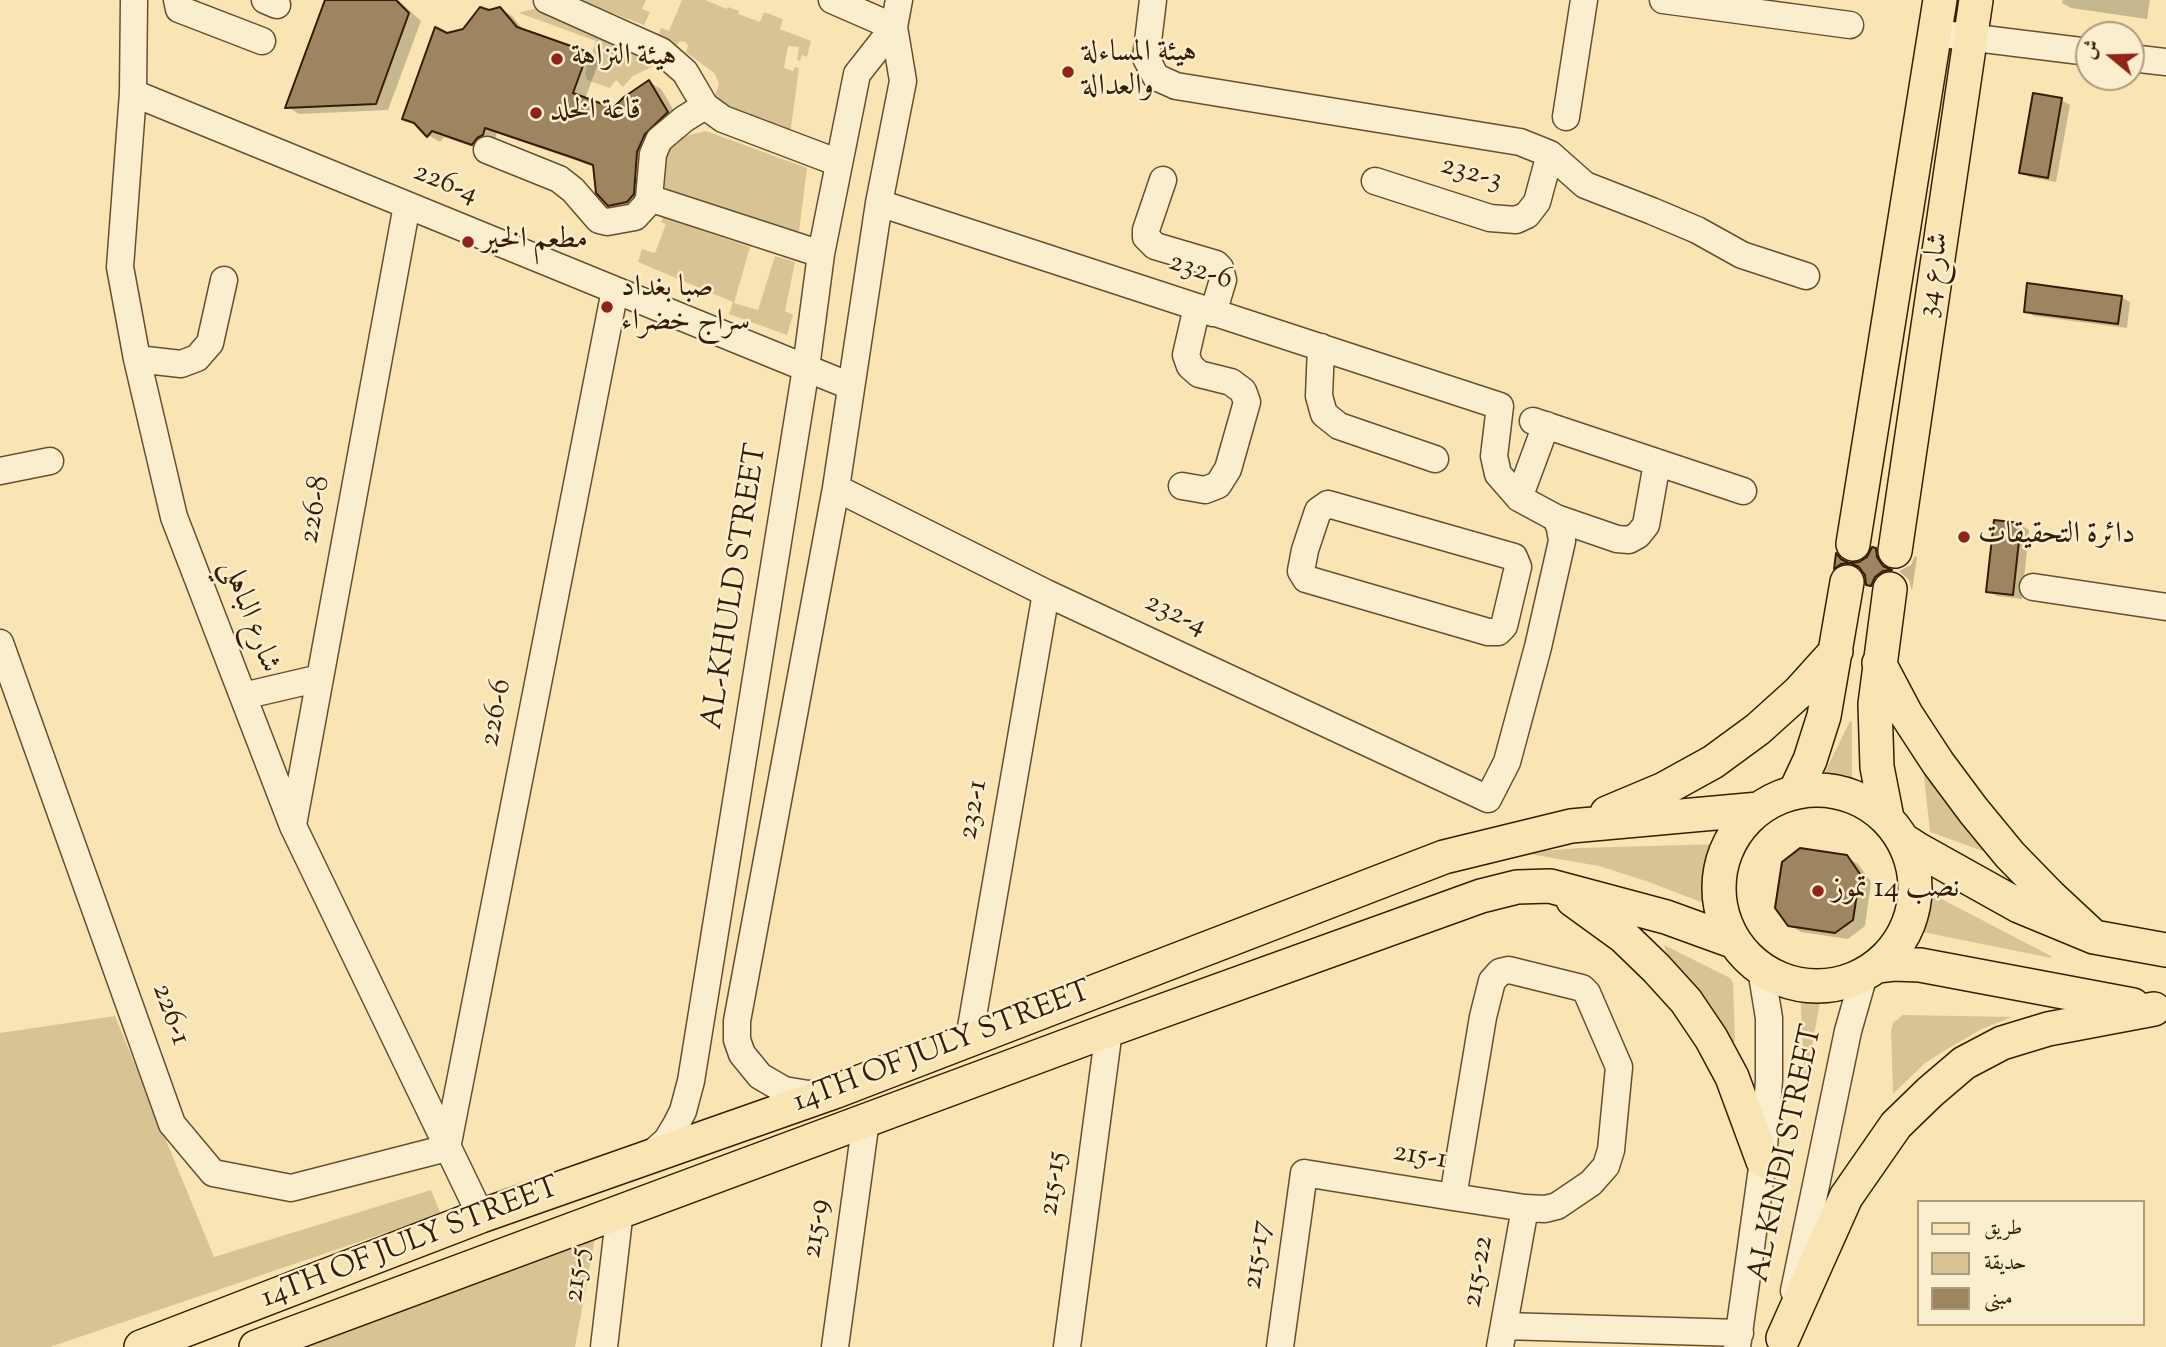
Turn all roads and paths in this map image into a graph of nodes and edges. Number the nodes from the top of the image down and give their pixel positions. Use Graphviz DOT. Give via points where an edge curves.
graph roads {
  1 [pos="134,0"];
  2 [pos="177,0"];
  3 [pos="547,0"];
  4 [pos="831,0"];
  5 [pos="899,0"];
  6 [pos="1153,0"];
  7 [pos="1584,0"];
  8 [pos="1663,0"];
  9 [pos="1940,0"];
  10 [pos="1976,0"];
  11 [pos="1740,5"];
  12 [pos="1850,25"];
  13 [pos="894,27"];
  14 [pos="1935,33"];
  15 [pos="1970,38"];
  16 [pos="262,41"];
  17 [pos="2075,50"];
  18 [pos="2145,60"];
  19 [pos="2166,62"];
  20 [pos="133,93"];
  21 [pos="705,106"];
  22 [pos="1566,117"];
  23 [pos="487,150"];
  24 [pos="1549,154"];
  25 [pos="839,163"];
  26 [pos="1163,180"];
  27 [pos="1375,181"];
  28 [pos="649,198"];
  29 [pos="879,203"];
  30 [pos="407,205"];
  31 [pos="821,254"];
  32 [pos="1806,276"];
  33 [pos="224,281"];
  34 [pos="615,290"];
  35 [pos="1205,310"];
  36 [pos="1321,347"];
  37 [pos="137,359"];
  38 [pos="806,368"];
  39 [pos="850,386"];
  40 [pos="1435,459"];
  41 [pos="50,461"];
  42 [pos="1657,463"];
  43 [pos="0,471"];
  44 [pos="1182,485"];
  45 [pos="836,488"];
  46 [pos="1742,491"];
  47 [pos="1519,498"];
  48 [pos="1556,518"];
  49 [pos="1853,544"];
  50 [pos="1895,551"];
  51 [pos="1847,582"];
  52 [pos="2033,587"];
  53 [pos="1890,589"];
  54 [pos="1046,593"];
  55 [pos="2166,607"];
  56 [pos="1501,630"];
  57 [pos="0,645"];
  58 [pos="1538,647"];
  59 [pos="1836,651"];
  60 [pos="1879,663"];
  61 [pos="320,678"];
  62 [pos="243,696"];
  63 [pos="1795,792"];
  64 [pos="1759,809"];
  65 [pos="1571,826"];
  66 [pos="293,827"];
  67 [pos="1895,829"];
  68 [pos="1550,886"];
  69 [pos="2094,937"];
  70 [pos="1735,942"];
  71 [pos="2166,950"];
  72 [pos="1761,970"];
  73 [pos="1871,971"];
  74 [pos="2160,1010"];
  75 [pos="1109,1030"];
  76 [pos="969,1039"];
  77 [pos="834,1092"];
  78 [pos="866,1120"];
  79 [pos="447,1148"];
  80 [pos="647,1158"];
  81 [pos="1763,1161"];
  82 [pos="1304,1173"];
  83 [pos="1453,1197"];
  84 [pos="1525,1208"];
  85 [pos="620,1210"];
  86 [pos="481,1216"];
  87 [pos="1502,1336"];
  88 [pos="1738,1340"];
  89 [pos="1782,1343"];
  90 [pos="141,1347"];
  91 [pos="256,1347"];
  92 [pos="604,1347"];
  93 [pos="835,1347"];
  94 [pos="1067,1347"];
  95 [pos="1280,1347"];
  1 -- 20 [label="street, شارع الباهلي"];
  2 -- 16 [label="street" via="179,9"];
  3 -- 21 [label="street" via="661,51 685,72"];
  4 -- 13 [label="street"];
  5 -- 13 [label="street, AL-KHULD STREET"];
  6 -- 24 [label="street" via="1146,58 1156,76 1177,86 1520,142"];
  7 -- 22 [label="street"];
  8 -- 11 [label="street"];
  9 -- 14 [label="main road, شارع 34"];
  10 -- 15 [label="main road, شارع 34"];
  11 -- 12 [label="street"];
  13 -- 25 [label="street, AL-KHULD STREET" via="857,74"];
  13 -- 29 [label="street, AL-KHULD STREET" via="903,81"];
  14 -- 15 [label="street"];
  14 -- 49 [label="main road, شارع 34"];
  15 -- 17 [label="street"];
  15 -- 50 [label="main road, شارع 34"];
  18 -- 19 [label="street"];
  20 -- 30 [label="street, 226-4"];
  20 -- 37 [label="street, شارع الباهلي" via="120,267"];
  21 -- 25 [label="street" via="723,119"];
  21 -- 28 [label="street" via="659,140 653,154"];
  23 -- 28 [label="street" via="559,179 599,220 635,217"];
  24 -- 27 [label="street, 232-3" via="1537,202 1516,220 1490,218"];
  24 -- 32 [label="street" via="1585,185 1664,215 1742,255"];
  25 -- 31 [label="street, AL-KHULD STREET"];
  26 -- 35 [label="street" via="1146,237 1155,246 1220,268 1223,280"];
  28 -- 31 [label="street"];
  29 -- 35 [label="street, 232-6"];
  29 -- 39 [label="street, AL-KHULD STREET"];
  30 -- 34 [label="street, 226-4"];
  30 -- 61 [label="street, 226-8"];
  31 -- 38 [label="street, AL-KHULD STREET"];
  33 -- 37 [label="street" via="210,343 197,358 181,364"];
  34 -- 38 [label="street, 226-4"];
  34 -- 79 [label="street, 226-6"];
  35 -- 36 [label="street, 232-6"];
  35 -- 44 [label="street" via="1186,355 1189,366 1199,374 1231,383 1243,391 1247,402 1228,469 1218,485 1205,489"];
  36 -- 40 [label="street" via="1319,396 1324,414 1339,426"];
  36 -- 47 [label="street, 232-6" via="1500,406 1495,466"];
  37 -- 62 [label="street, شارع الباهلي" via="174,517"];
  38 -- 39 [label="street, 226-4"];
  38 -- 80 [label="street, AL-KHULD STREET" via="691,1081 676,1125"];
  39 -- 45 [label="street, AL-KHULD STREET"];
  41 -- 43 [label="street"];
  42 -- 46 [label="street"];
  42 -- 47 [label="street" via="1539,423"];
  42 -- 48 [label="street" via="1646,525 1629,540"];
  45 -- 54 [label="street, 232-4"];
  45 -- 77 [label="street, AL-KHULD STREET" via="737,1021 742,1054 760,1076 796,1093"];
  47 -- 48 [label="street"];
  48 -- 58 [label="street" via="1562,541"];
  51 -- 59 [label="main road"];
  52 -- 55 [label="street"];
  53 -- 60 [label="main road"];
  54 -- 58 [label="street, 232-4" via="1488,799 1507,762"];
  54 -- 76 [label="street, 232-1"];
  56 -- 56 [label="street" via="1488,632 1306,579 1301,566 1318,510 1333,505 1514,556 1518,567"];
  56 -- 58 [label="street" via="1513,641"];
  57 -- 79 [label="street, 226-1" via="172,1124 214,1173 291,1188"];
  59 -- 63 [label="main road" via="1824,716"];
  59 -- 65 [label="main road" via="1799,692 1713,762 1664,789"];
  60 -- 67 [label="main road" via="1877,767"];
  60 -- 69 [label="main road" via="1906,714 1973,810 2018,863"];
  61 -- 62 [label="street"];
  61 -- 66 [label="street, 226-8"];
  62 -- 66 [label="street, شارع الباهلي"];
  63 -- 64 [label="main road"];
  63 -- 67 [label="main road" via="1838,792 1858,798"];
  64 -- 65 [label="main road, 14TH OF JULY STREET"];
  64 -- 70 [label="main road" via="1731,841 1719,881 1725,923"];
  65 -- 76 [label="main road, 14TH OF JULY STREET" via="1444,857"];
  66 -- 79 [label="street, شارع الباهلي"];
  67 -- 69 [label="main road" via="1917,849 2019,906"];
  67 -- 73 [label="main road" via="1911,858 1915,897 1903,936"];
  68 -- 70 [label="main road, 14TH OF JULY STREET"];
  68 -- 75 [label="main road, 14TH OF JULY STREET" via="1517,887 1481,897"];
  68 -- 81 [label="main road" via="1624,937 1686,1002 1732,1077"];
  69 -- 71 [label="main road"];
  70 -- 72 [label="main road"];
  72 -- 73 [label="main road" via="1811,987 1847,982"];
  72 -- 81 [label="street, AL KINDI STREET" via="1769,1018"];
  73 -- 74 [label="main road" via="1894,964 1920,965"];
  73 -- 89 [label="street, AL KINDI STREET" via="1848,1031"];
  74 -- 89 [label="main road" via="2048,1029 2002,1043 1964,1063 1930,1092 1896,1125 1846,1197"];
  75 -- 78 [label="main road, 14TH OF JULY STREET"];
  75 -- 94 [label="street, 215-15"];
  76 -- 77 [label="main road, 14TH OF JULY STREET"];
  77 -- 80 [label="main road, 14TH OF JULY STREET"];
  78 -- 85 [label="main road, 14TH OF JULY STREET"];
  78 -- 93 [label="street, 215-9"];
  79 -- 86 [label="street, شارع الباهلي"];
  80 -- 86 [label="main road, 14TH OF JULY STREET"];
  81 -- 88 [label="street, AL KINDI STREET"];
  82 -- 83 [label="street, 215-1"];
  82 -- 95 [label="street, 215-17"];
  83 -- 84 [label="street, 215-1"];
  83 -- 84 [label="street, 215-1" via="1483,1017 1492,981 1509,970 1582,988 1619,1067 1606,1166 1591,1183 1557,1206"];
  84 -- 87 [label="street, 215-22"];
  85 -- 91 [label="main road, 14TH OF JULY STREET"];
  85 -- 92 [label="street, 215-5"];
  86 -- 90 [label="main road, 14TH OF JULY STREET"];
  87 -- 88 [label="street"];
}
